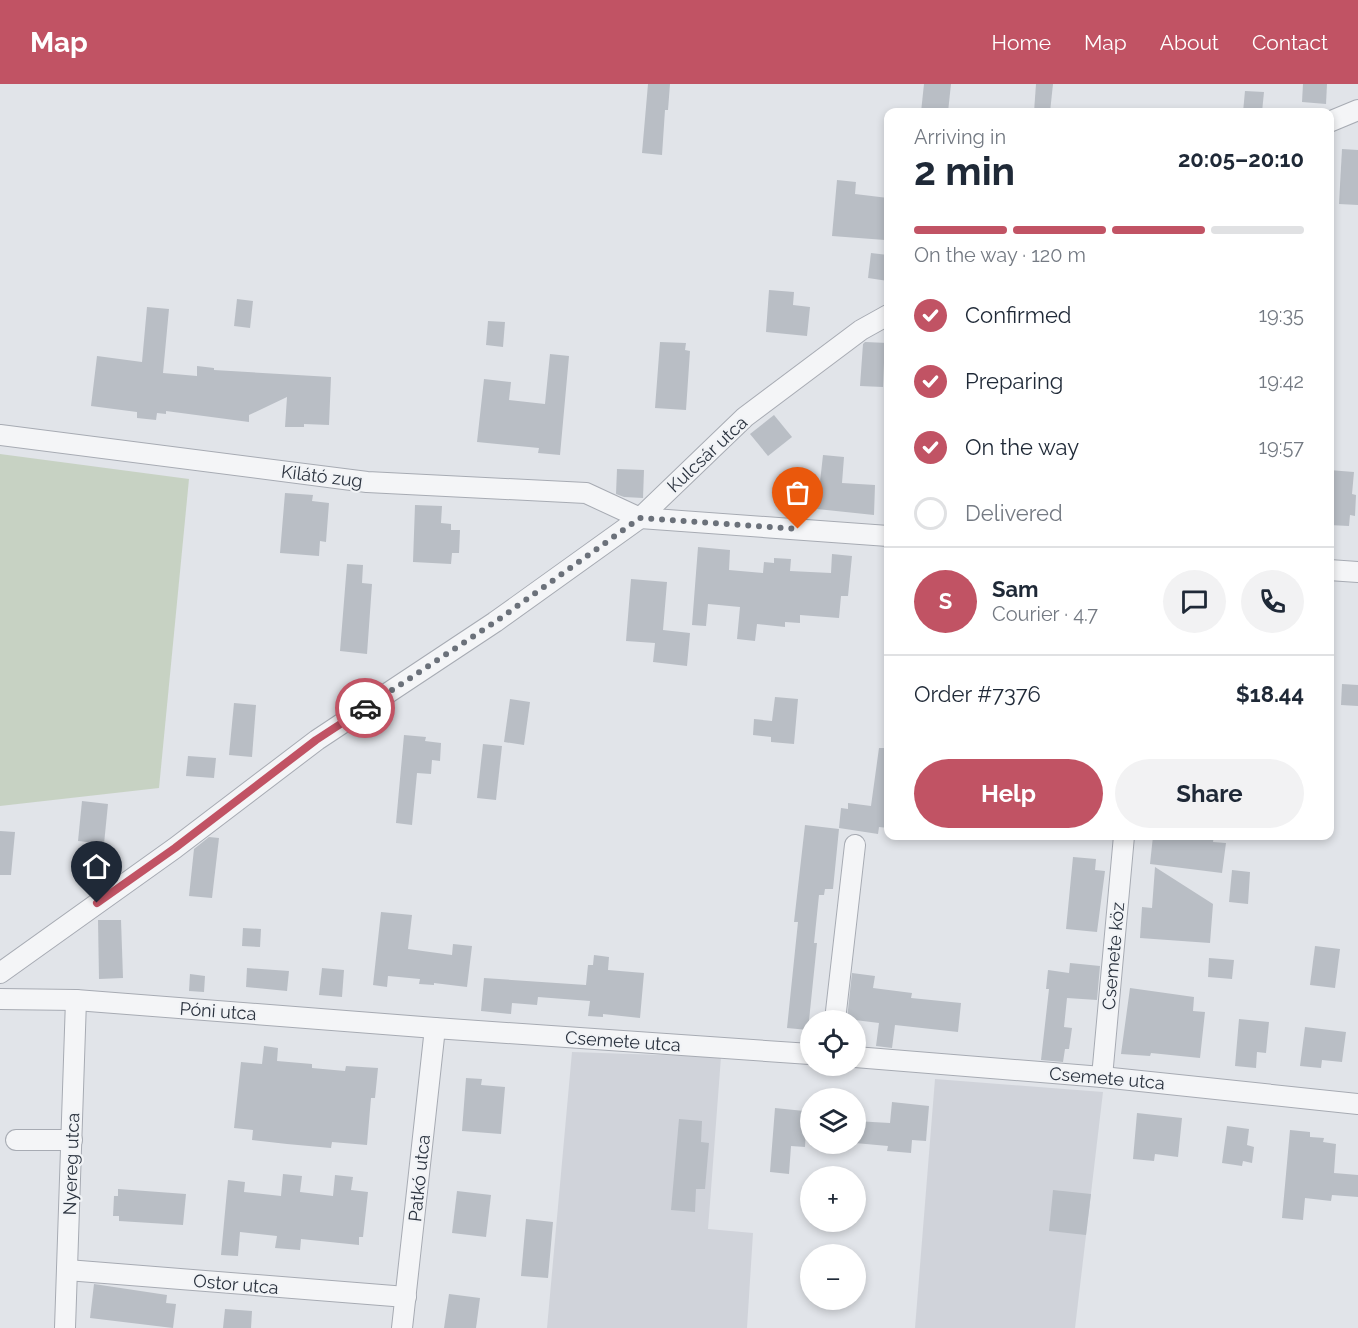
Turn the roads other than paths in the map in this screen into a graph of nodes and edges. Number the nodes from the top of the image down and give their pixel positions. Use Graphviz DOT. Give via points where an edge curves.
graph roads {
  1 [pos="1358,110"];
  2 [pos="1334,120"];
  3 [pos="884,317"];
  4 [pos="0,435"];
  5 [pos="640,518"];
  6 [pos="884,536"];
  7 [pos="1334,570"];
  8 [pos="1358,572"];
  9 [pos="1125,840"];
  10 [pos="855,845"];
  11 [pos="0,973"];
  12 [pos="0,999"];
  13 [pos="76,1000"];
  14 [pos="836,1010"];
  15 [pos="435,1028"];
  16 [pos="800,1053"];
  17 [pos="866,1059"];
  18 [pos="1102,1077"];
  19 [pos="1358,1104"];
  20 [pos="16,1140"];
  21 [pos="72,1140"];
  22 [pos="67,1270"];
  23 [pos="406,1298"];
  24 [pos="65,1328"];
  25 [pos="402,1328"];
  1 -- 2 [label="street"];
  3 -- 5 [label="street, Kulcsár utca" via="861,330 745,417"];
  4 -- 5 [label="street, Kilátó zug" via="367,482 586,493"];
  5 -- 6 [label="street"];
  5 -- 11 [label="street, Kulcsár utca" via="495,622 316,740 175,848"];
  7 -- 8 [label="street"];
  9 -- 18 [label="street, Csemete köz"];
  10 -- 14 [label="street"];
  12 -- 13 [label="street, Póni utca"];
  13 -- 15 [label="street, Póni utca"];
  13 -- 21 [label="street, Nyereg utca"];
  15 -- 16 [label="street, Csemete utca"];
  15 -- 23 [label="street, Patkó utca"];
  17 -- 18 [label="street, Csemete utca"];
  18 -- 19 [label="street, Csemete utca"];
  20 -- 21 [label="street"];
  21 -- 22 [label="street, Nyereg utca"];
  22 -- 23 [label="street, Ostor utca"];
  22 -- 24 [label="street, Nyereg utca"];
  23 -- 25 [label="street, Patkó utca"];
}
